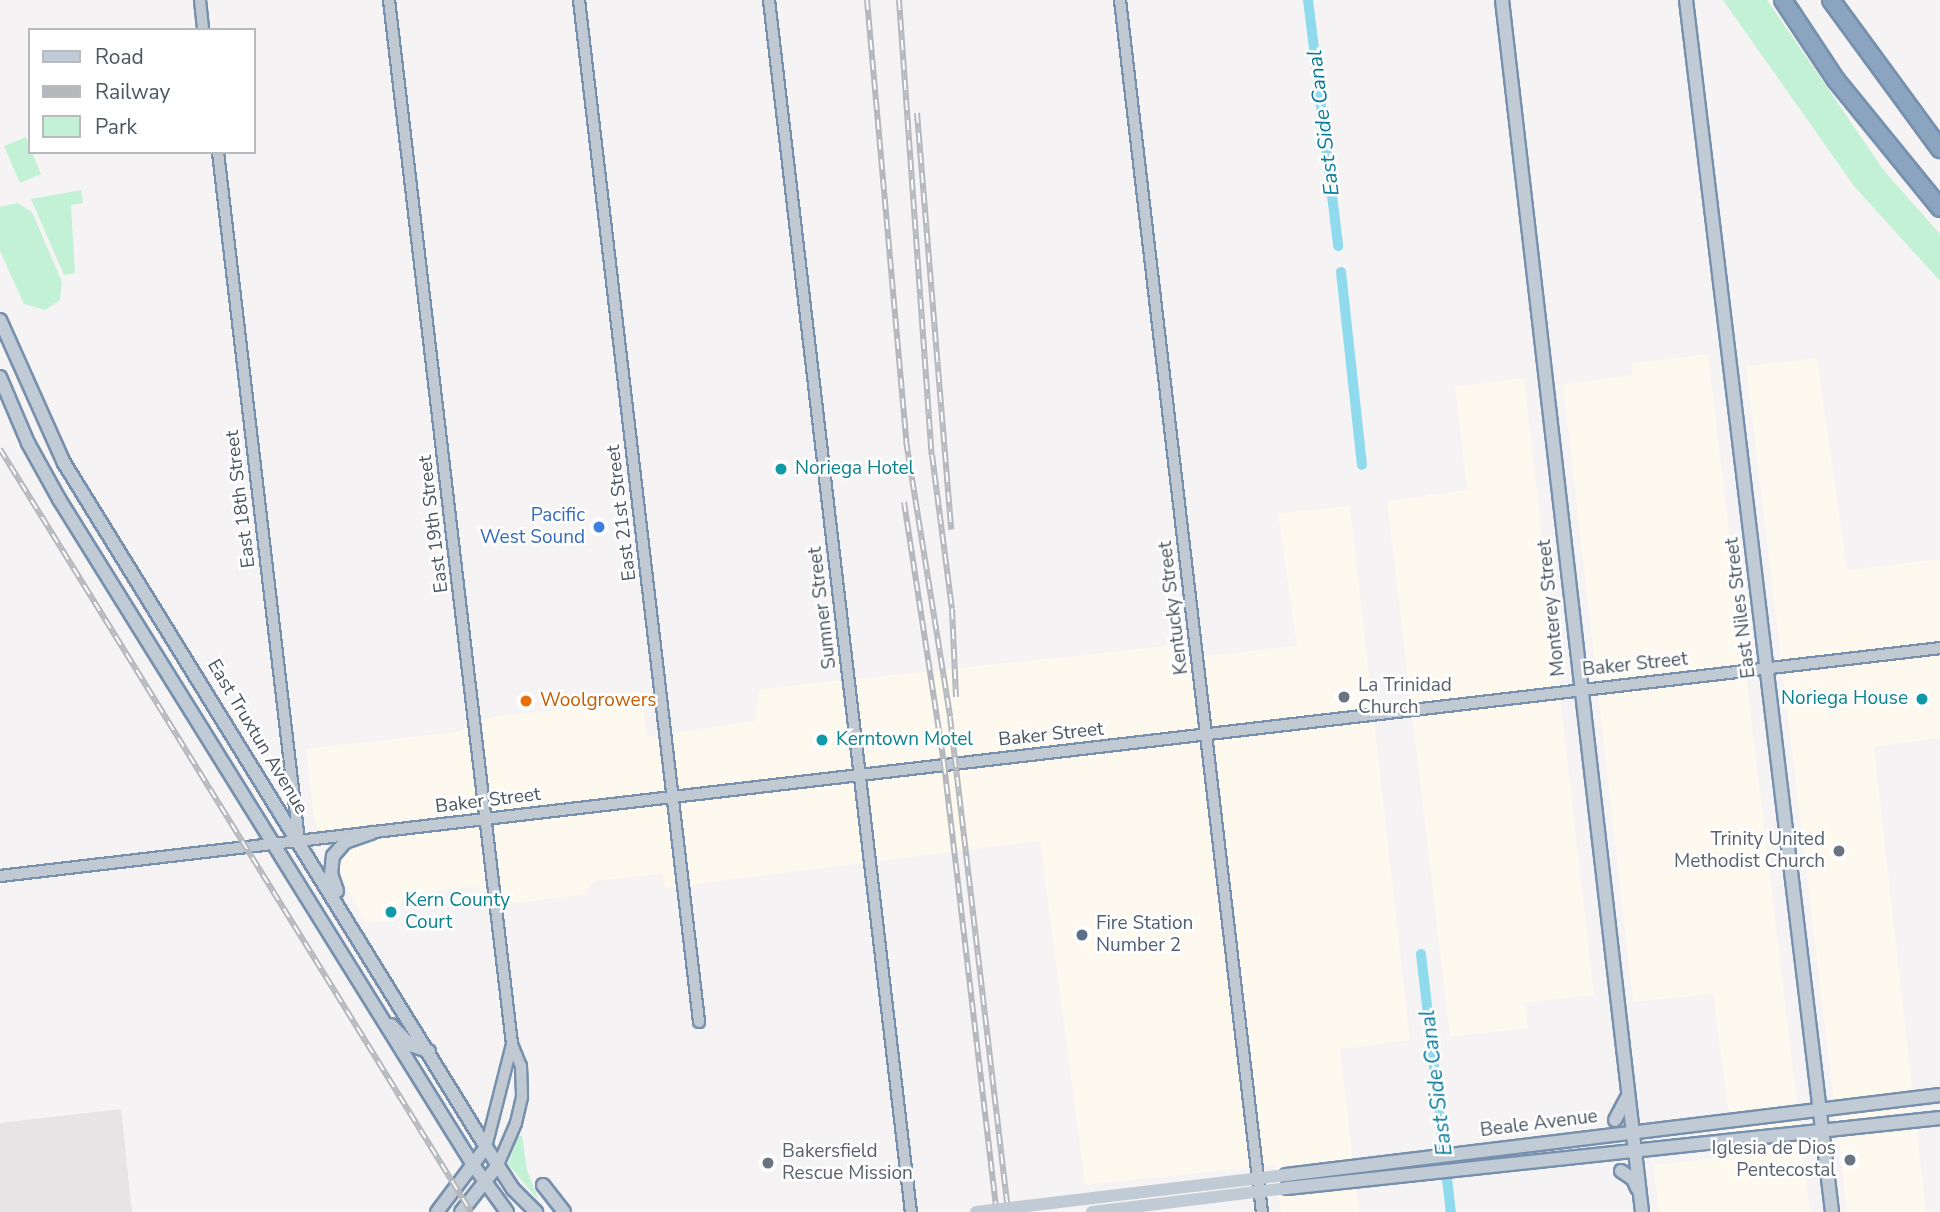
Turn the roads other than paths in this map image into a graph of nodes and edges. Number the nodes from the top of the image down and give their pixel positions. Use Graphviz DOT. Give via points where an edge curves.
graph roads {
  1 [pos="200,0"];
  2 [pos="389,0"];
  3 [pos="579,0"];
  4 [pos="769,0"];
  5 [pos="1120,0"];
  6 [pos="1502,0"];
  7 [pos="1686,0"];
  8 [pos="1783,0"];
  9 [pos="1831,0"];
  10 [pos="203,28"];
  11 [pos="1940,149"];
  12 [pos="218,154"];
  13 [pos="1940,208"];
  14 [pos="0,320"];
  15 [pos="0,377"];
  16 [pos="1940,648"];
  17 [pos="1767,669"];
  18 [pos="1581,688"];
  19 [pos="1206,735"];
  20 [pos="860,775"];
  21 [pos="673,797"];
  22 [pos="486,819"];
  23 [pos="371,833"];
  24 [pos="299,841"];
  25 [pos="271,843"];
  26 [pos="0,876"];
  27 [pos="351,923"];
  28 [pos="376,1010"];
  29 [pos="699,1022"];
  30 [pos="512,1044"];
  31 [pos="429,1051"];
  32 [pos="1628,1089"];
  33 [pos="1940,1095"];
  34 [pos="1821,1108"];
  35 [pos="1940,1118"];
  36 [pos="1615,1120"];
  37 [pos="1632,1132"];
  38 [pos="1824,1132"];
  39 [pos="486,1147"];
  40 [pos="1635,1151"];
  41 [pos="473,1165"];
  42 [pos="498,1165"];
  43 [pos="1621,1171"];
  44 [pos="484,1182"];
  45 [pos="1287,1182"];
  46 [pos="543,1185"];
  47 [pos="1640,1198"];
  48 [pos="437,1212"];
  49 [pos="461,1212"];
  50 [pos="507,1212"];
  51 [pos="536,1212"];
  52 [pos="564,1212"];
  53 [pos="911,1212"];
  54 [pos="976,1212"];
  55 [pos="1091,1212"];
  56 [pos="1262,1212"];
  57 [pos="1642,1212"];
  58 [pos="1832,1212"];
  1 -- 10 [label="street"];
  2 -- 22 [label="street, East 19th Street"];
  3 -- 21 [label="street, East 21st Street"];
  4 -- 20 [label="street, Sumner Street"];
  5 -- 19 [label="street, Kentucky Street"];
  6 -- 18 [label="main road, Monterey Street"];
  7 -- 17 [label="main road, East Niles Street"];
  8 -- 13 [label="highway" via="1836,80"];
  9 -- 11 [label="highway"];
  12 -- 24 [label="street, East 18th Street"];
  14 -- 24 [label="main road, East Truxtun Avenue" via="64,463"];
  15 -- 25 [label="main road" via="28,443 59,499"];
  16 -- 17 [label="street, Baker Street"];
  17 -- 18 [label="street, Baker Street"];
  17 -- 34 [label="main road, East Niles Street"];
  18 -- 19 [label="street, Baker Street"];
  18 -- 32 [label="main road, Monterey Street"];
  19 -- 20 [label="street, Baker Street"];
  19 -- 56 [label="street, Kentucky Street"];
  20 -- 21 [label="street, Baker Street"];
  20 -- 53 [label="street, Sumner Street"];
  21 -- 22 [label="street, Baker Street"];
  21 -- 29 [label="street, East 21st Street"];
  22 -- 23 [label="street, Baker Street"];
  22 -- 30 [label="street, East 19th Street"];
  23 -- 24 [label="street, Baker Street"];
  23 -- 27 [label="main road" via="345,842 332,860 333,880"];
  24 -- 25 [label="street, Baker Street"];
  24 -- 27 [label="main road, East Truxtun Avenue"];
  25 -- 26 [label="street, Baker Street"];
  25 -- 28 [label="main road"];
  27 -- 31 [label="main road, East Truxtun Avenue"];
  28 -- 31 [label="main road" via="410,1045"];
  28 -- 41 [label="main road"];
  30 -- 39 [label="street, East 19th Street"];
  30 -- 42 [label="street, East 19th Street" via="521,1066 522,1097"];
  31 -- 39 [label="main road, East Truxtun Avenue"];
  32 -- 36 [label="main road" via="1624,1110"];
  32 -- 37 [label="main road, Monterey Street"];
  33 -- 34 [label="main road, Beale Avenue"];
  34 -- 37 [label="main road, Beale Avenue"];
  34 -- 38 [label="main road, East Niles Street"];
  35 -- 38 [label="main road, Beale Avenue"];
  37 -- 40 [label="main road, Monterey Street"];
  37 -- 45 [label="main road, Beale Avenue"];
  38 -- 40 [label="main road, Beale Avenue"];
  38 -- 58 [label="main road, East Niles Street"];
  39 -- 41 [label="main road"];
  39 -- 42 [label="main road"];
  40 -- 45 [label="main road, Beale Avenue"];
  40 -- 47 [label="main road, Monterey Street"];
  41 -- 44 [label="main road"];
  41 -- 48 [label="main road"];
  42 -- 44 [label="main road"];
  42 -- 51 [label="main road"];
  43 -- 47 [label="main road" via="1633,1178"];
  44 -- 49 [label="main road"];
  44 -- 50 [label="main road"];
  45 -- 54 [label="main road, Beale Avenue, bridge"];
  45 -- 55 [label="main road, Beale Avenue, bridge"];
  46 -- 52 [label="main road"];
  47 -- 57 [label="main road, Monterey Street"];
}
